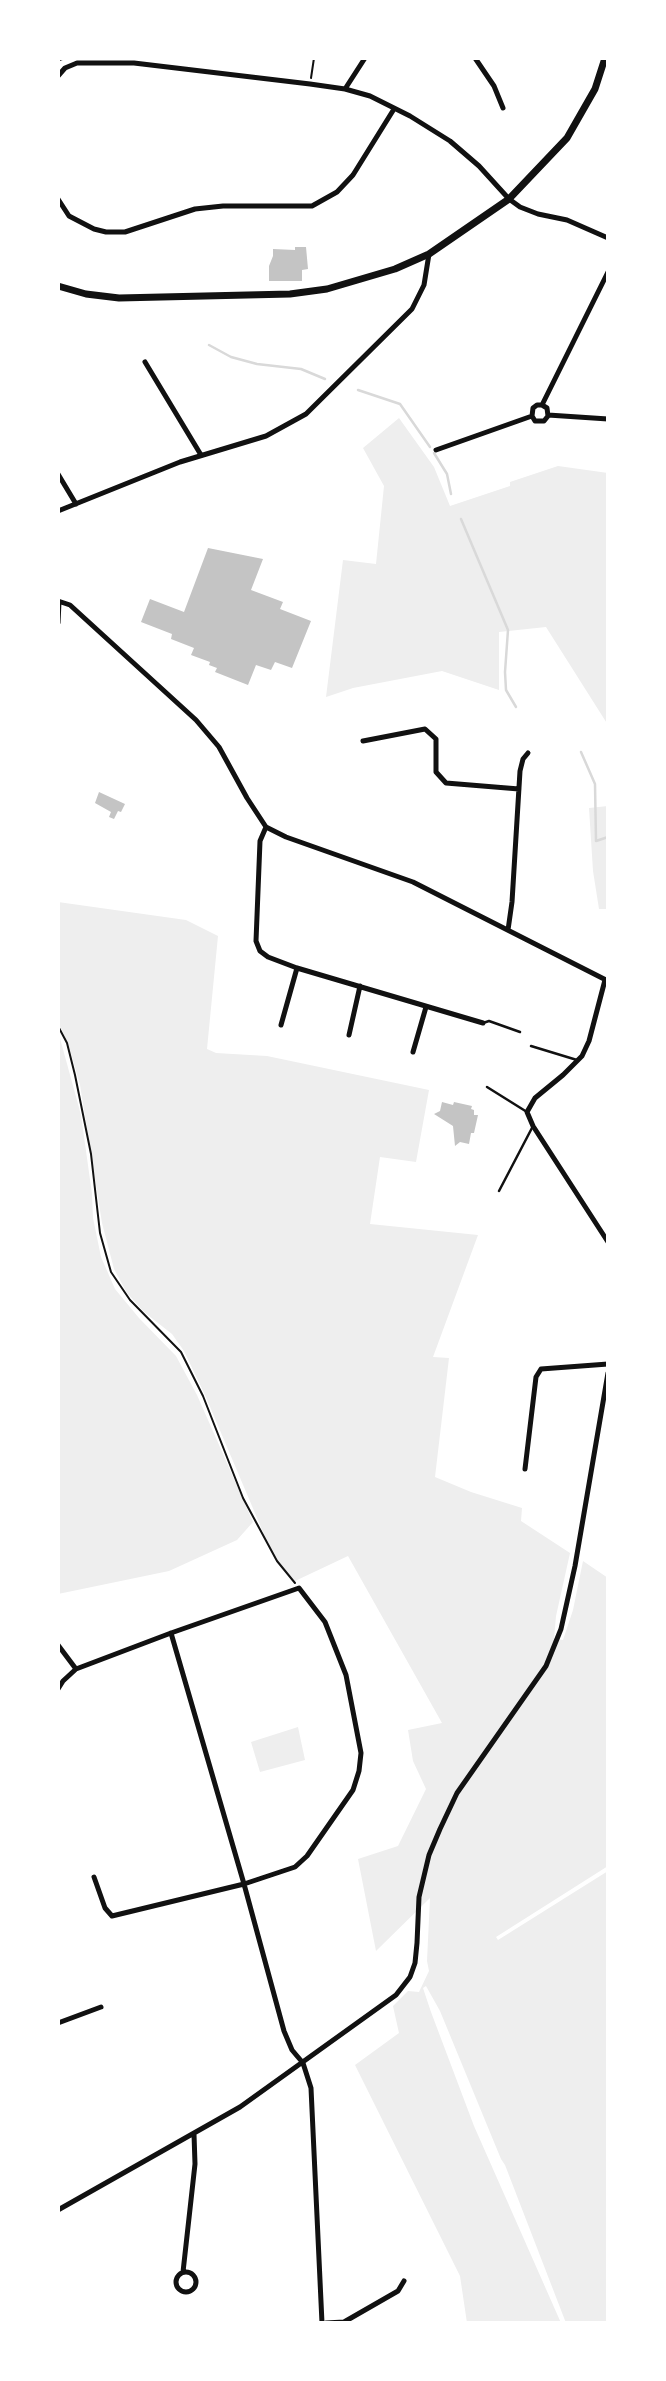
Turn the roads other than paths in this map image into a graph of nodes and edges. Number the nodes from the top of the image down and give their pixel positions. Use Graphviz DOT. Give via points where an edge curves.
graph roads {
  1 [pos="365,58"];
  2 [pos="475,58"];
  3 [pos="605,58"];
  4 [pos="58,76"];
  5 [pos="345,89"];
  6 [pos="503,108"];
  7 [pos="394,109"];
  8 [pos="58,199"];
  9 [pos="509,199"];
  10 [pos="608,238"];
  11 [pos="429,254"];
  12 [pos="608,272"];
  13 [pos="58,286"];
  14 [pos="145,362"];
  15 [pos="542,405"];
  16 [pos="548,415"];
  17 [pos="531,416"];
  18 [pos="608,419"];
  19 [pos="436,450"];
  20 [pos="201,455"];
  21 [pos="58,474"];
  22 [pos="76,504"];
  23 [pos="58,511"];
  24 [pos="58,588"];
  25 [pos="59,602"];
  26 [pos="58,623"];
  27 [pos="363,741"];
  28 [pos="528,753"];
  29 [pos="519,789"];
  30 [pos="266,827"];
  31 [pos="508,930"];
  32 [pos="297,968"];
  33 [pos="606,981"];
  34 [pos="360,986"];
  35 [pos="426,1007"];
  36 [pos="482,1023"];
  37 [pos="281,1025"];
  38 [pos="520,1032"];
  39 [pos="349,1035"];
  40 [pos="531,1046"];
  41 [pos="413,1052"];
  42 [pos="577,1060"];
  43 [pos="487,1087"];
  44 [pos="527,1112"];
  45 [pos="533,1126"];
  46 [pos="499,1191"];
  47 [pos="608,1242"];
  48 [pos="608,1364"];
  49 [pos="608,1373"];
  50 [pos="525,1469"];
  51 [pos="171,1633"];
  52 [pos="58,1645"];
  53 [pos="76,1669"];
  54 [pos="58,1689"];
  55 [pos="94,1877"];
  56 [pos="244,1884"];
  57 [pos="101,2007"];
  58 [pos="58,2024"];
  59 [pos="303,2063"];
  60 [pos="194,2134"];
  61 [pos="58,2210"];
  62 [pos="183,2272"];
  63 [pos="404,2281"];
  64 [pos="324,2323"];
  1 -- 5 [label="street"];
  2 -- 6 [label="street" via="495,86"];
  3 -- 9 [label="main road" via="595,89 566,138"];
  4 -- 5 [label="street" via="77,63 134,63"];
  5 -- 7 [label="street"];
  7 -- 8 [label="street" via="353,175 337,192 312,206 188,210 125,232 106,232 69,216"];
  7 -- 9 [label="street" via="450,141"];
  9 -- 10 [label="street" via="529,211 568,220"];
  9 -- 11 [label="main road"];
  11 -- 13 [label="main road" via="360,281 290,294 119,298"];
  11 -- 20 [label="street" via="424,285 412,309 306,414 266,436"];
  12 -- 15 [label="street"];
  14 -- 20 [label="street"];
  15 -- 16 [label="street"];
  15 -- 17 [label="street" via="533,408"];
  16 -- 17 [label="street" via="541,422"];
  16 -- 18 [label="street"];
  17 -- 19 [label="street"];
  20 -- 22 [label="street"];
  21 -- 22 [label="street"];
  22 -- 23 [label="street"];
  24 -- 25 [label="lane"];
  25 -- 26 [label="street"];
  25 -- 30 [label="street" via="70,605 196,720 219,747"];
  27 -- 29 [label="street" via="425,729 436,739 436,772 446,783"];
  28 -- 29 [label="street"];
  29 -- 31 [label="street"];
  30 -- 31 [label="street" via="413,882"];
  30 -- 32 [label="street" via="260,841 257,941 268,957"];
  31 -- 33 [label="street"];
  32 -- 34 [label="street"];
  32 -- 37 [label="street"];
  33 -- 42 [label="street" via="589,1041"];
  34 -- 35 [label="street"];
  34 -- 39 [label="street"];
  35 -- 36 [label="street"];
  35 -- 41 [label="street"];
  36 -- 38 [label="lane" via="489,1021"];
  40 -- 42 [label="lane"];
  42 -- 44 [label="street" via="535,1098"];
  43 -- 44 [label="lane"];
  44 -- 45 [label="street"];
  45 -- 46 [label="lane"];
  45 -- 47 [label="street"];
  48 -- 50 [label="street" via="541,1369 536,1377"];
  49 -- 59 [label="street" via="561,1629 547,1666 457,1793 440,1829 419,1897 410,1977 396,1995"];
  51 -- 53 [label="street"];
  51 -- 56 [label="street"];
  51 -- 56 [label="street" via="299,1588 325,1622 346,1675 361,1753 353,1790 295,1867"];
  52 -- 53 [label="street"];
  53 -- 54 [label="street"];
  55 -- 56 [label="street" via="111,1916"];
  56 -- 59 [label="street" via="284,2031"];
  57 -- 58 [label="street"];
  59 -- 60 [label="street"];
  59 -- 64 [label="street" via="311,2088"];
  60 -- 61 [label="street"];
  60 -- 62 [label="street"];
  63 -- 64 [label="street" via="398,2291 344,2322"];
}
